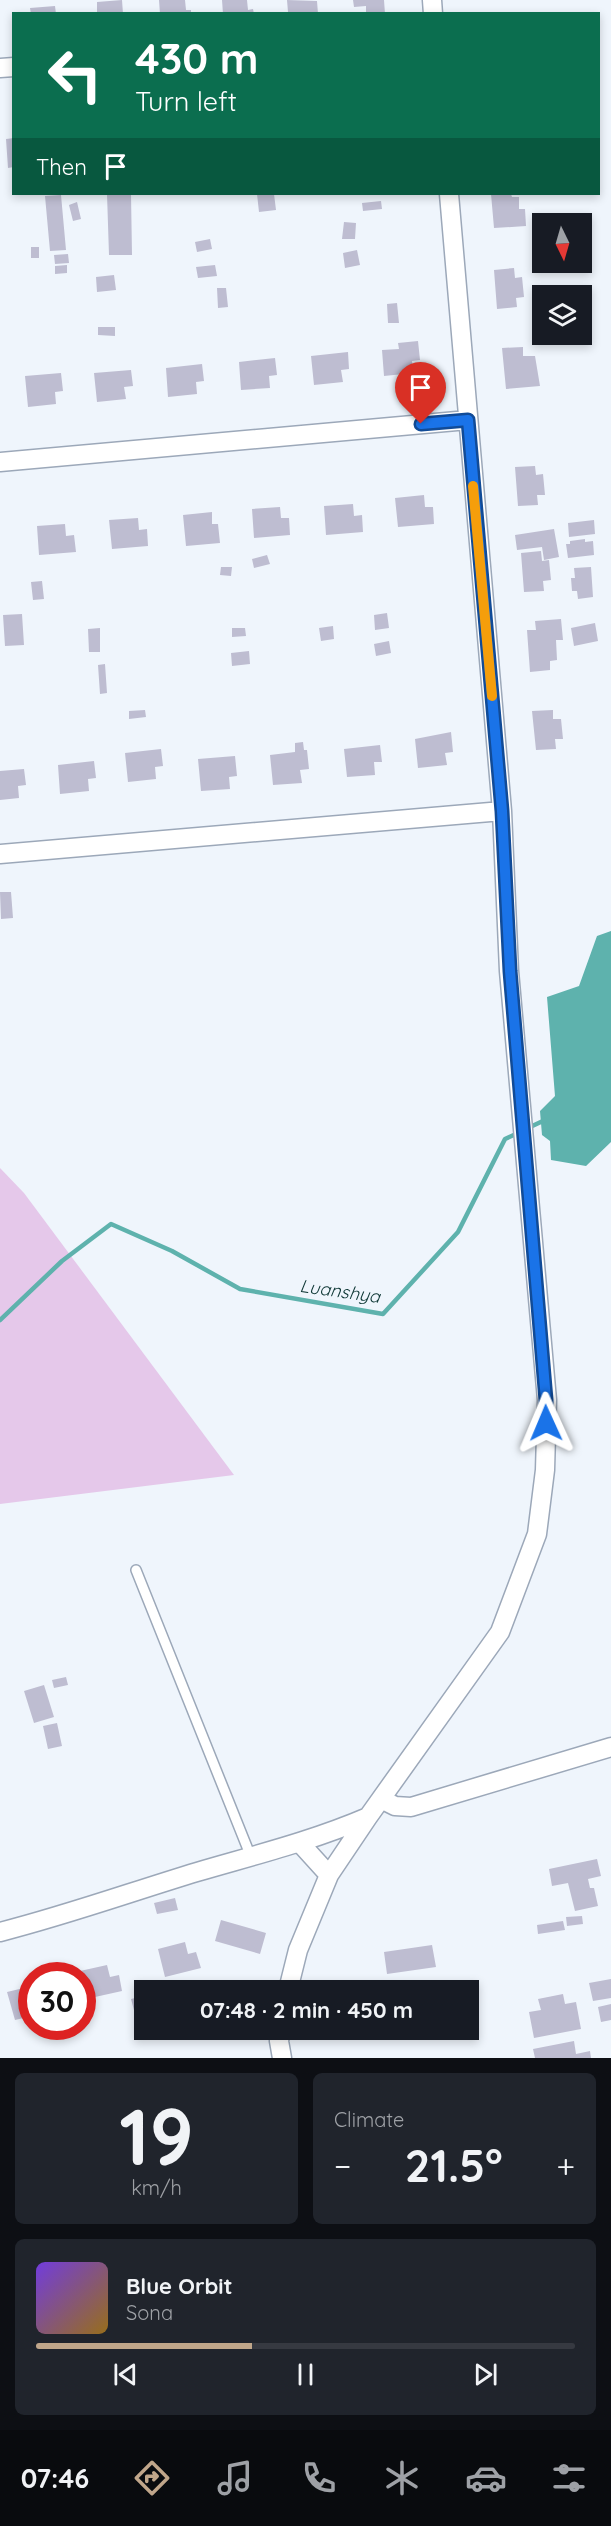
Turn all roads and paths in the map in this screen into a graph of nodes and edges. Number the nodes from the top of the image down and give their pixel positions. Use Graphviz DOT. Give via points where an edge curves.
graph roads {
  1 [pos="449,195"];
  2 [pos="468,420"];
  3 [pos="0,462"];
  4 [pos="502,811"];
  5 [pos="0,854"];
  6 [pos="136,1570"];
  7 [pos="611,1747"];
  8 [pos="381,1799"];
  9 [pos="368,1817"];
  10 [pos="300,1843"];
  11 [pos="251,1857"];
  12 [pos="330,1875"];
  13 [pos="0,1932"];
  14 [pos="290,1980"];
  15 [pos="279,2040"];
  16 [pos="282,2058"];
  1 -- 2 [label="street"];
  2 -- 3 [label="street"];
  2 -- 4 [label="street"];
  4 -- 5 [label="street"];
  4 -- 8 [label="street" via="510,971 546,1400 545,1470 537,1534 500,1632"];
  6 -- 11 [label="lane"];
  7 -- 8 [label="street" via="411,1807 395,1806"];
  8 -- 9 [label="street"];
  9 -- 10 [label="street"];
  9 -- 12 [label="street"];
  10 -- 11 [label="street"];
  10 -- 12 [label="street"];
  11 -- 13 [label="street"];
  12 -- 14 [label="street" via="298,1950"];
  15 -- 16 [label="street"];
}
